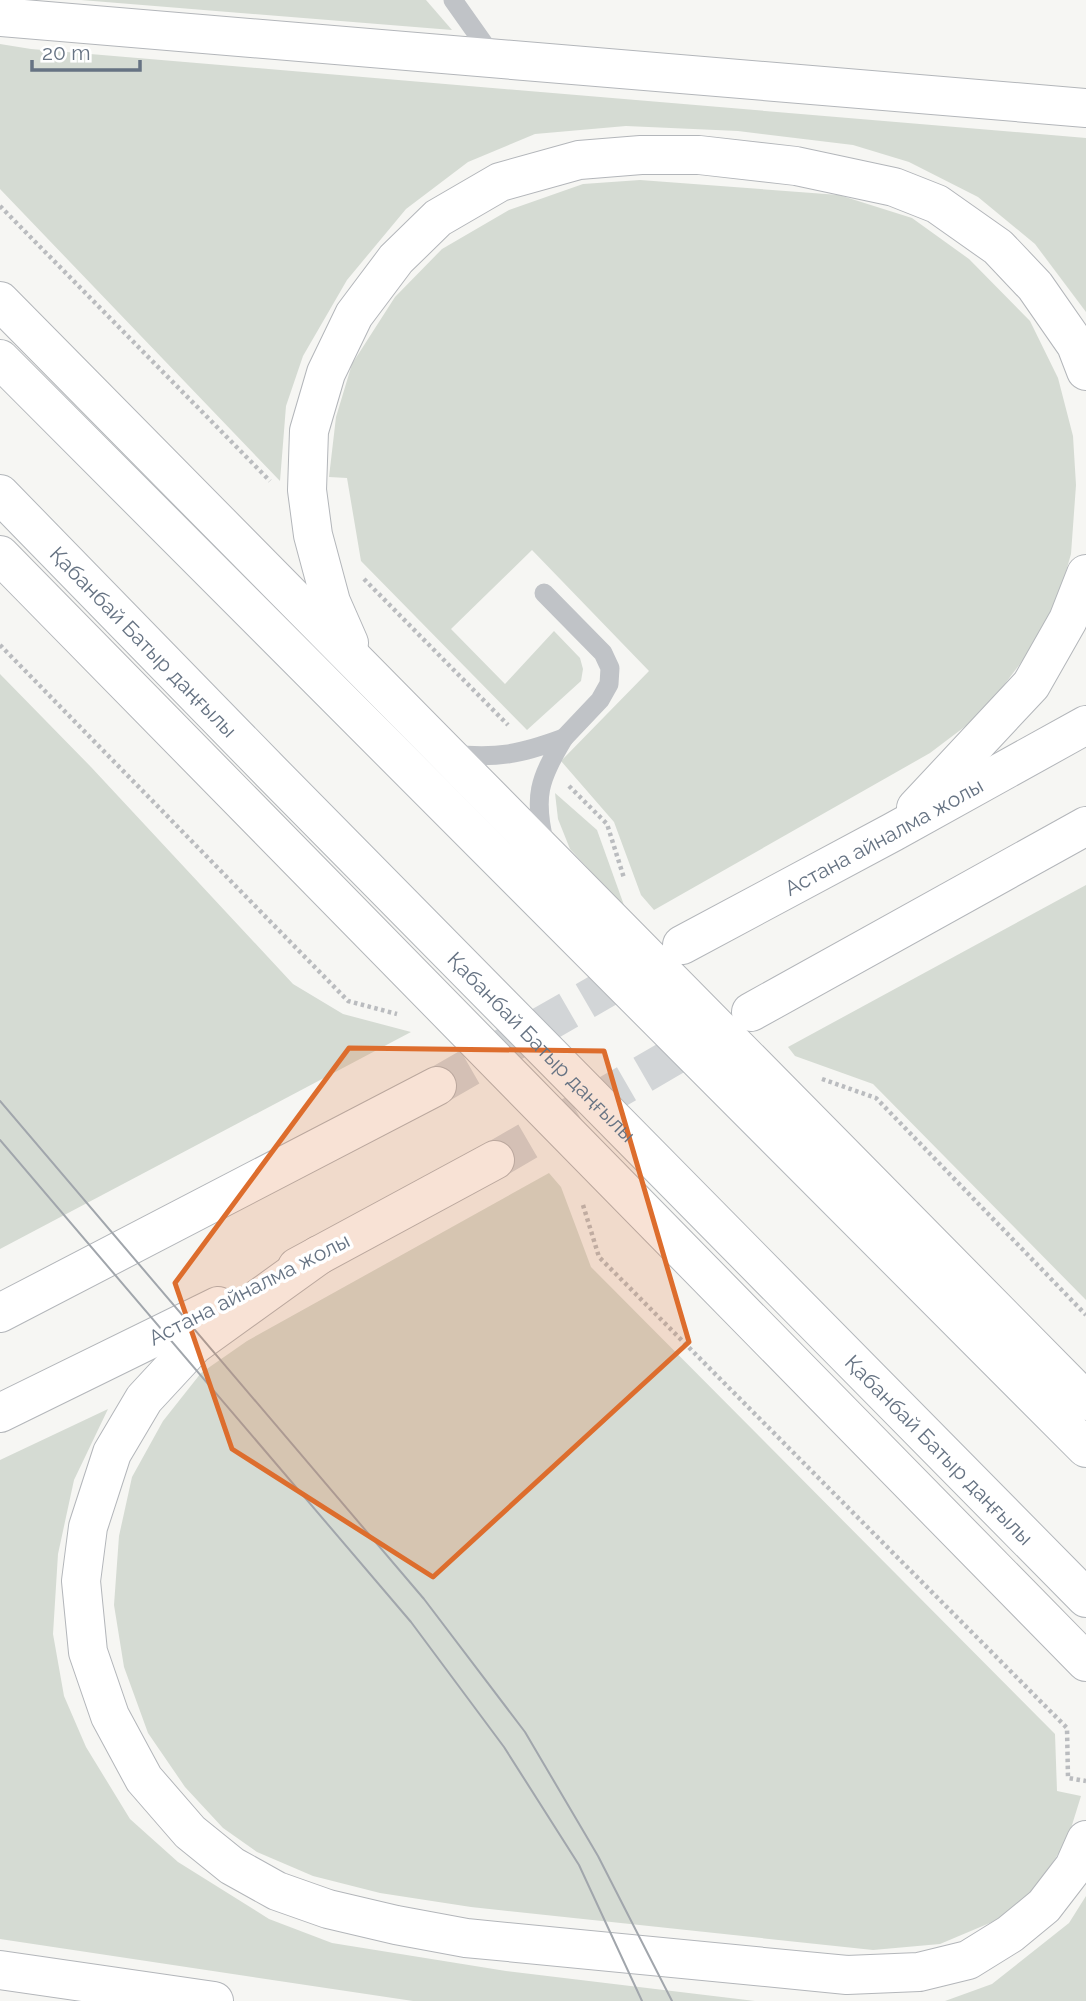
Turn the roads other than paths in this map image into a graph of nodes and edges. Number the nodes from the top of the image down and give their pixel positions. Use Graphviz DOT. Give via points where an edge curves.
graph roads {
  1 [pos="453,0"];
  2 [pos="0,17"];
  3 [pos="495,59"];
  4 [pos="1086,108"];
  5 [pos="0,301"];
  6 [pos="0,359"];
  7 [pos="1086,371"];
  8 [pos="0,494"];
  9 [pos="0,555"];
  10 [pos="1086,575"];
  11 [pos="544,593"];
  12 [pos="356,661"];
  13 [pos="1086,725"];
  14 [pos="564,738"];
  15 [pos="447,753"];
  16 [pos="1086,829"];
  17 [pos="893,832"];
  18 [pos="548,856"];
  19 [pos="682,945"];
  20 [pos="751,1012"];
  21 [pos="437,1086"];
  22 [pos="495,1160"];
  23 [pos="115,1253"];
  24 [pos="319,1255"];
  25 [pos="0,1295"];
  26 [pos="0,1313"];
  27 [pos="1086,1401"];
  28 [pos="0,1413"];
  29 [pos="1086,1448"];
  30 [pos="1086,1598"];
  31 [pos="1077,1653"];
  32 [pos="1086,1678"];
  33 [pos="1086,1840"];
  34 [pos="0,1970"];
  35 [pos="214,2001"];
  1 -- 3 [label="lane"];
  2 -- 3 [label="main road"];
  3 -- 4 [label="main road"];
  5 -- 12 [label="main road"];
  6 -- 29 [label="main road"];
  7 -- 12 [label="main road" via="1076,345 1035,286 998,247 937,204 894,187 796,166 699,155 579,160 500,182 439,218 396,259 354,315 326,373 309,431 307,490 313,535 331,602"];
  8 -- 30 [label="main road, Қабанбай Батыр даңғылы"];
  9 -- 31 [label="main road"];
  10 -- 17 [label="main road" via="1068,620 1031,685"];
  11 -- 14 [label="lane" via="603,653 610,668 609,684 600,701"];
  12 -- 15 [label="main road"];
  13 -- 17 [label="main road, Астана айналма жолы"];
  14 -- 15 [label="lane" via="507,755"];
  14 -- 18 [label="lane" via="539,789 539,819"];
  15 -- 18 [label="main road"];
  16 -- 20 [label="main road"];
  17 -- 19 [label="main road, Астана айналма жолы"];
  18 -- 27 [label="main road"];
  21 -- 23 [label="main road"];
  22 -- 24 [label="main road, Астана айналма жолы"];
  23 -- 25 [label="main road"];
  23 -- 26 [label="main road"];
  24 -- 28 [label="main road, Астана айналма жолы"];
  24 -- 33 [label="main road" via="194,1345 144,1399 112,1453 88,1527 81,1581 88,1652 110,1716 144,1779 190,1832 232,1866 277,1891 328,1909 466,1938 847,1975 919,1972 968,1960 1044,1906 1074,1867"];
  31 -- 32 [label="main road"];
  34 -- 35 [label="main road"];
}
